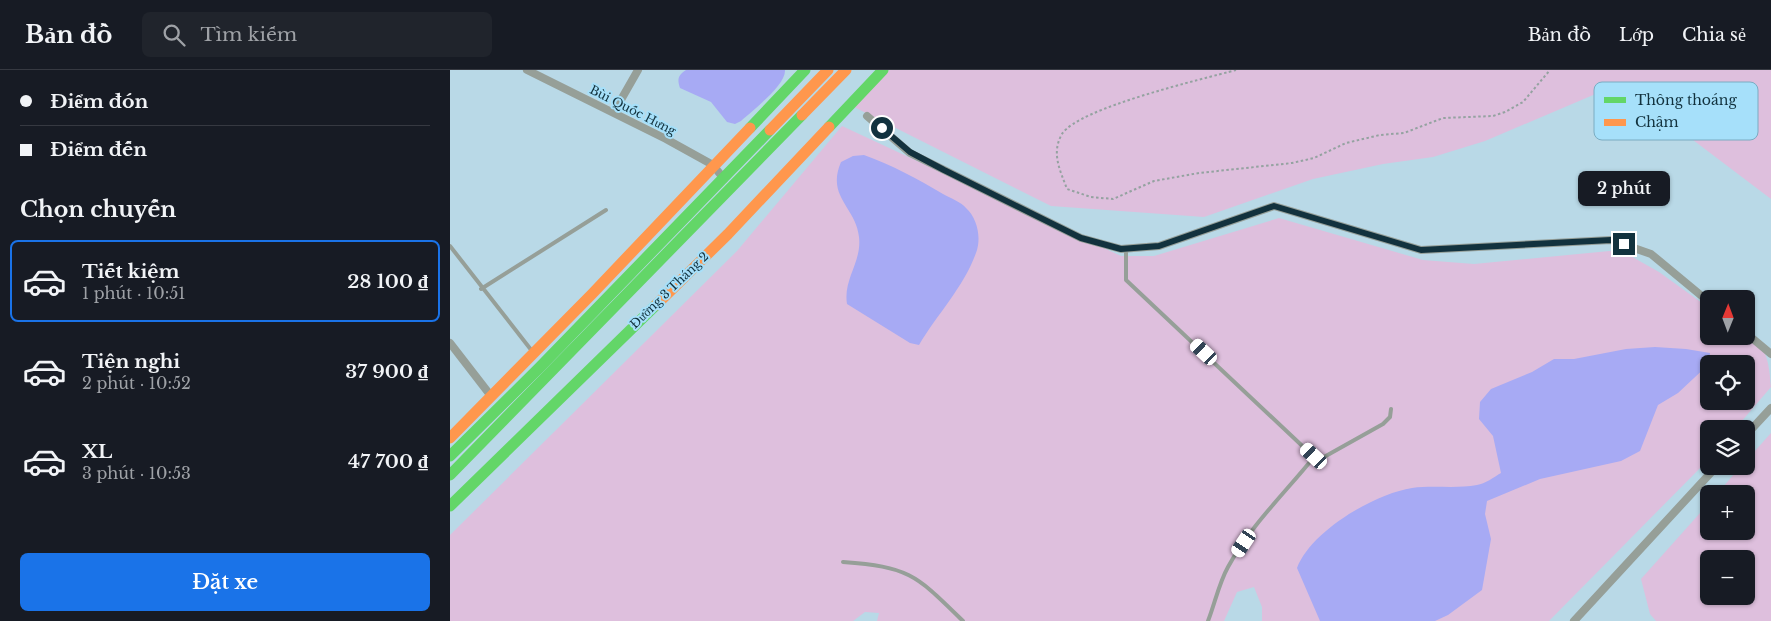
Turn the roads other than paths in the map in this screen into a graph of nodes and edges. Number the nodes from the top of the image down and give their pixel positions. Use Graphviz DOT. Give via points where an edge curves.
graph roads {
  1 [pos="526,70"];
  2 [pos="638,70"];
  3 [pos="805,70"];
  4 [pos="828,70"];
  5 [pos="846,70"];
  6 [pos="883,70"];
  7 [pos="614,112"];
  8 [pos="867,116"];
  9 [pos="713,165"];
  10 [pos="724,178"];
  11 [pos="606,210"];
  12 [pos="450,246"];
  13 [pos="1126,248"];
  14 [pos="482,289"];
  15 [pos="1700,295"];
  16 [pos="1755,341"];
  17 [pos="450,343"];
  18 [pos="533,353"];
  19 [pos="1771,354"];
  20 [pos="491,396"];
  21 [pos="1771,408"];
  22 [pos="1391,409"];
  23 [pos="1755,425"];
  24 [pos="450,438"];
  25 [pos="450,456"];
  26 [pos="1314,456"];
  27 [pos="1709,475"];
  28 [pos="450,476"];
  29 [pos="450,506"];
  30 [pos="843,562"];
  31 [pos="963,621"];
  32 [pos="1208,621"];
  33 [pos="1574,621"];
  1 -- 7 [label="street, Bùi Quốc Hưng"];
  2 -- 7 [label="street"];
  3 -- 9 [label="main road"];
  4 -- 10 [label="main road"];
  5 -- 28 [label="main road, Đường 3 Tháng 2"];
  6 -- 29 [label="main road, Đường 3 Tháng 2" via="728,234"];
  7 -- 9 [label="street, Bùi Quốc Hưng"];
  8 -- 13 [label="street" via="919,157 1081,238"];
  9 -- 10 [label="street, Bùi Quốc Hưng"];
  9 -- 18 [label="main road"];
  10 -- 25 [label="main road"];
  11 -- 14 [label="lane"];
  12 -- 14 [label="lane"];
  13 -- 15 [label="street" via="1159,246 1274,206 1421,250 1611,240 1651,254"];
  13 -- 26 [label="lane" via="1126,280"];
  14 -- 18 [label="lane"];
  16 -- 19 [label="street"];
  17 -- 20 [label="street"];
  18 -- 20 [label="main road"];
  20 -- 24 [label="main road"];
  21 -- 23 [label="street"];
  22 -- 26 [label="lane" via="1383,424 1324,457"];
  26 -- 32 [label="lane" via="1274,502 1238,552 1228,568"];
  27 -- 33 [label="street"];
  30 -- 31 [label="lane" via="901,570 924,583"];
}
